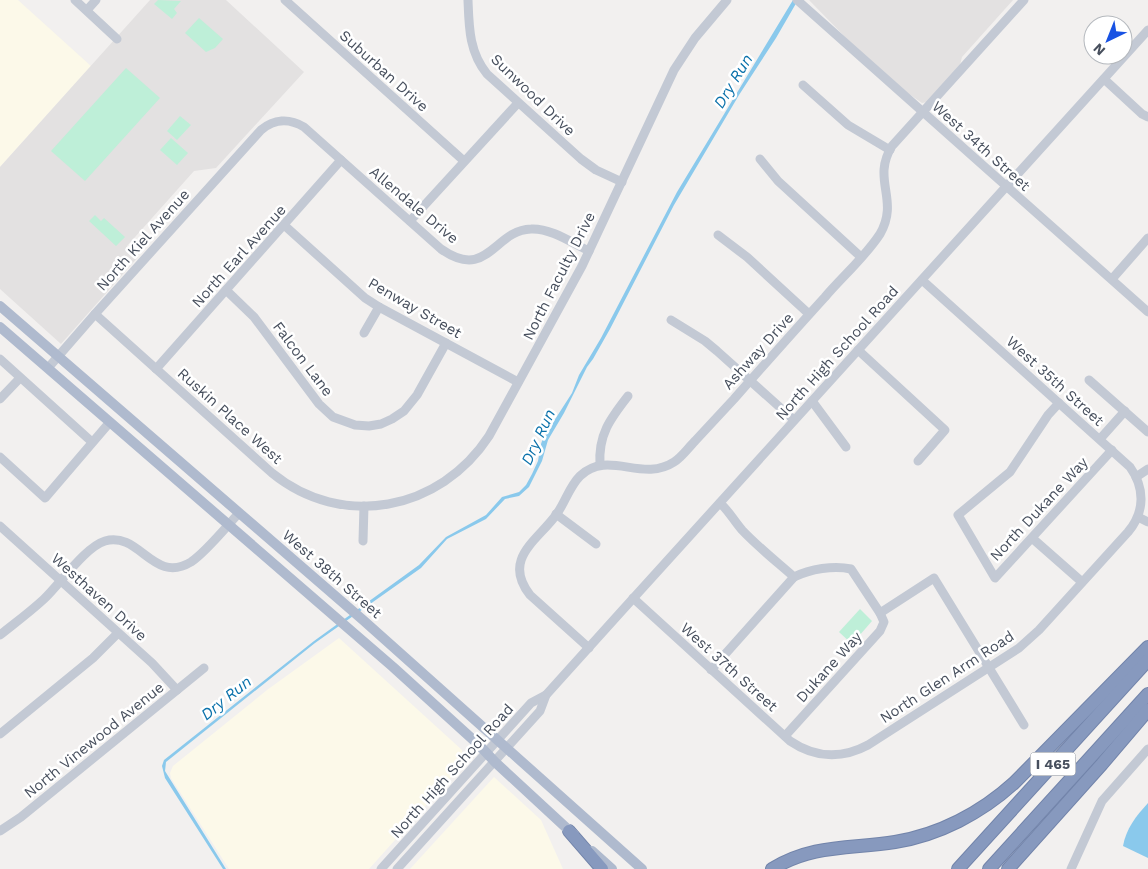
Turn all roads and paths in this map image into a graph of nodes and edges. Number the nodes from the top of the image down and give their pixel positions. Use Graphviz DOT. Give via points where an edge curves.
graph roads {
  1 [pos="75,0"];
  2 [pos="96,0"];
  3 [pos="286,0"];
  4 [pos="468,0"];
  5 [pos="727,0"];
  6 [pos="797,0"];
  7 [pos="1024,0"];
  8 [pos="87,10"];
  9 [pos="1148,30"];
  10 [pos="117,39"];
  11 [pos="1104,79"];
  12 [pos="803,85"];
  13 [pos="518,103"];
  14 [pos="922,112"];
  15 [pos="1148,117"];
  16 [pos="259,132"];
  17 [pos="890,150"];
  18 [pos="760,159"];
  19 [pos="342,160"];
  20 [pos="464,162"];
  21 [pos="622,182"];
  22 [pos="1006,187"];
  23 [pos="410,221"];
  24 [pos="284,226"];
  25 [pos="718,235"];
  26 [pos="1148,238"];
  27 [pos="589,251"];
  28 [pos="861,257"];
  29 [pos="1112,279"];
  30 [pos="922,280"];
  31 [pos="226,290"];
  32 [pos="0,306"];
  33 [pos="379,307"];
  34 [pos="1148,312"];
  35 [pos="95,314"];
  36 [pos="809,314"];
  37 [pos="671,320"];
  38 [pos="3,332"];
  39 [pos="364,333"];
  40 [pos="446,343"];
  41 [pos="858,350"];
  42 [pos="58,356"];
  43 [pos="0,359"];
  44 [pos="48,368"];
  45 [pos="156,369"];
  46 [pos="20,378"];
  47 [pos="1089,380"];
  48 [pos="750,381"];
  49 [pos="518,382"];
  50 [pos="628,396"];
  51 [pos="0,399"];
  52 [pos="812,402"];
  53 [pos="1059,403"];
  54 [pos="1125,411"];
  55 [pos="794,420"];
  56 [pos="110,422"];
  57 [pos="1148,432"];
  58 [pos="1100,439"];
  59 [pos="92,442"];
  60 [pos="846,447"];
  61 [pos="1112,450"];
  62 [pos="0,457"];
  63 [pos="918,461"];
  64 [pos="600,465"];
  65 [pos="1148,470"];
  66 [pos="1136,477"];
  67 [pos="720,503"];
  68 [pos="364,506"];
  69 [pos="239,513"];
  70 [pos="556,514"];
  71 [pos="1138,516"];
  72 [pos="1148,522"];
  73 [pos="229,524"];
  74 [pos="0,526"];
  75 [pos="1032,538"];
  76 [pos="363,541"];
  77 [pos="596,544"];
  78 [pos="794,578"];
  79 [pos="61,581"];
  80 [pos="1082,582"];
  81 [pos="633,598"];
  82 [pos="880,613"];
  83 [pos="118,633"];
  84 [pos="0,635"];
  85 [pos="1148,647"];
  86 [pos="589,648"];
  87 [pos="1148,660"];
  88 [pos="988,667"];
  89 [pos="204,668"];
  90 [pos="711,670"];
  91 [pos="177,690"];
  92 [pos="1148,694"];
  93 [pos="546,696"];
  94 [pos="1148,710"];
  95 [pos="1024,725"];
  96 [pos="0,734"];
  97 [pos="785,736"];
  98 [pos="498,741"];
  99 [pos="507,748"];
  100 [pos="1148,749"];
  101 [pos="811,751"];
  102 [pos="487,752"];
  103 [pos="495,762"];
  104 [pos="0,831"];
  105 [pos="569,831"];
  106 [pos="1011,866"];
  107 [pos="382,869"];
  108 [pos="397,869"];
  109 [pos="602,869"];
  110 [pos="612,869"];
  111 [pos="642,869"];
  112 [pos="772,869"];
  113 [pos="958,869"];
  114 [pos="989,869"];
  115 [pos="1071,869"];
  1 -- 8 [label="street"];
  2 -- 8 [label="street"];
  3 -- 20 [label="street, Suburban Drive"];
  4 -- 13 [label="street, Sunwood Drive" via="471,41 476,57 487,74"];
  5 -- 21 [label="street, North Faculty Drive" via="678,63"];
  6 -- 14 [label="street, West 34th Street"];
  7 -- 14 [label="street, Ashway Drive"];
  8 -- 10 [label="street"];
  9 -- 11 [label="street, North High School Road"];
  11 -- 15 [label="street"];
  11 -- 22 [label="street, North High School Road"];
  12 -- 17 [label="street" via="848,125"];
  13 -- 20 [label="street"];
  13 -- 21 [label="street, Sunwood Drive" via="585,162"];
  14 -- 17 [label="street, Ashway Drive"];
  14 -- 22 [label="street, West 34th Street"];
  16 -- 19 [label="street, Allendale Drive" via="273,122 293,122 304,127"];
  16 -- 35 [label="street, North Kiel Avenue"];
  17 -- 28 [label="street, Ashway Drive" via="883,172 888,200 887,221"];
  18 -- 28 [label="street" via="778,181"];
  19 -- 23 [label="street, Allendale Drive"];
  19 -- 24 [label="street, North Earl Avenue"];
  20 -- 23 [label="street"];
  21 -- 27 [label="street, North Faculty Drive"];
  22 -- 29 [label="street, West 34th Street"];
  22 -- 30 [label="street, North High School Road"];
  23 -- 27 [label="street, Allendale Drive" via="441,249 459,258 482,257 512,234 531,229 546,231"];
  24 -- 31 [label="street, North Earl Avenue"];
  24 -- 33 [label="street, Penway Street"];
  25 -- 36 [label="street"];
  26 -- 29 [label="street"];
  27 -- 49 [label="street, North Faculty Drive"];
  28 -- 36 [label="street, Ashway Drive"];
  29 -- 34 [label="street, West 34th Street"];
  30 -- 41 [label="street, North High School Road"];
  30 -- 53 [label="street, West 35th Street"];
  31 -- 40 [label="street, Falcon Lane" via="253,315 319,404 333,417 354,425 381,424 404,411 414,400"];
  31 -- 45 [label="street, North Earl Avenue"];
  32 -- 42 [label="main road, West 38th Street"];
  33 -- 39 [label="street"];
  33 -- 40 [label="street, Penway Street"];
  35 -- 42 [label="street, North Kiel Avenue"];
  35 -- 45 [label="street, Ruskin Place West"];
  36 -- 48 [label="street, Ashway Drive"];
  37 -- 48 [label="street" via="705,341"];
  38 -- 44 [label="main road, West 38th Street"];
  40 -- 49 [label="street, Penway Street"];
  41 -- 52 [label="street, North High School Road"];
  41 -- 63 [label="street" via="945,430"];
  42 -- 44 [label="street, North Kiel Avenue"];
  42 -- 69 [label="main road, West 38th Street"];
  43 -- 46 [label="street"];
  44 -- 56 [label="main road, West 38th Street"];
  45 -- 68 [label="street, Ruskin Place West" via="283,482 320,499"];
  46 -- 51 [label="street"];
  46 -- 59 [label="street"];
  47 -- 54 [label="street"];
  48 -- 55 [label="street"];
  48 -- 64 [label="street, Ashway Drive" via="668,465 646,470"];
  49 -- 68 [label="street, North Faculty Drive" via="484,443 457,473 406,500"];
  50 -- 64 [label="street" via="603,434"];
  52 -- 55 [label="street, North High School Road"];
  52 -- 60 [label="street"];
  53 -- 58 [label="street, West 35th Street"];
  53 -- 75 [label="street, North Dukane Way" via="1010,472 958,515 995,578"];
  54 -- 57 [label="street"];
  54 -- 58 [label="street"];
  55 -- 67 [label="street, North High School Road"];
  56 -- 59 [label="street"];
  56 -- 73 [label="main road, West 38th Street"];
  58 -- 61 [label="street, West 35th Street"];
  59 -- 62 [label="street" via="45,498"];
  61 -- 66 [label="street, West 35th Street" via="1128,464"];
  61 -- 75 [label="street, North Dukane Way"];
  64 -- 70 [label="street" via="578,478"];
  65 -- 66 [label="street"];
  66 -- 71 [label="street, West 35th Street" via="1142,495"];
  67 -- 78 [label="street" via="744,532"];
  67 -- 81 [label="street, North High School Road"];
  68 -- 76 [label="street"];
  69 -- 73 [label="street"];
  69 -- 98 [label="main road, West 38th Street"];
  70 -- 77 [label="street"];
  70 -- 86 [label="street" via="524,551 520,577 530,595"];
  71 -- 72 [label="street"];
  71 -- 80 [label="street, North Glen Arm Road" via="1128,532"];
  73 -- 79 [label="street" via="196,558 181,566 160,566 130,544 108,540 92,548"];
  73 -- 102 [label="main road, West 38th Street"];
  74 -- 79 [label="street, Westhaven Drive"];
  75 -- 80 [label="street"];
  78 -- 82 [label="street" via="840,566 851,569"];
  78 -- 90 [label="street"];
  79 -- 83 [label="street, Westhaven Drive"];
  79 -- 84 [label="street"];
  80 -- 88 [label="street, North Glen Arm Road" via="1028,640"];
  81 -- 86 [label="street, North High School Road"];
  81 -- 90 [label="street, West 37th Street"];
  82 -- 88 [label="street" via="934,578"];
  82 -- 97 [label="street, Dukane Way" via="884,622 880,631"];
  83 -- 91 [label="street, Westhaven Drive" via="158,668"];
  83 -- 96 [label="street" via="93,658"];
  85 -- 112 [label="highway" via="1014,783 972,814 914,838 822,849"];
  86 -- 93 [label="street, North High School Road"];
  87 -- 113 [label="highway, I 465"];
  88 -- 95 [label="street"];
  88 -- 101 [label="street, North Glen Arm Road" via="863,748 833,755"];
  89 -- 91 [label="street, North Vinewood Avenue"];
  90 -- 97 [label="street, West 37th Street"];
  91 -- 104 [label="street, North Vinewood Avenue"];
  92 -- 114 [label="highway, I 465"];
  93 -- 98 [label="street, North High School Road" via="531,704"];
  93 -- 99 [label="street, North High School Road" via="540,712"];
  94 -- 106 [label="highway"];
  97 -- 101 [label="street, West 37th Street"];
  98 -- 99 [label="main road, West 38th Street"];
  98 -- 102 [label="street, North High School Road"];
  99 -- 103 [label="street, North High School Road"];
  99 -- 111 [label="main road, West 38th Street"];
  100 -- 115 [label="street" via="1103,799"];
  102 -- 103 [label="main road, West 38th Street"];
  102 -- 107 [label="street, North High School Road"];
  103 -- 105 [label="main road, West 38th Street"];
  103 -- 108 [label="street, North High School Road"];
  105 -- 109 [label="highway"];
  105 -- 110 [label="main road, West 38th Street"];
}
